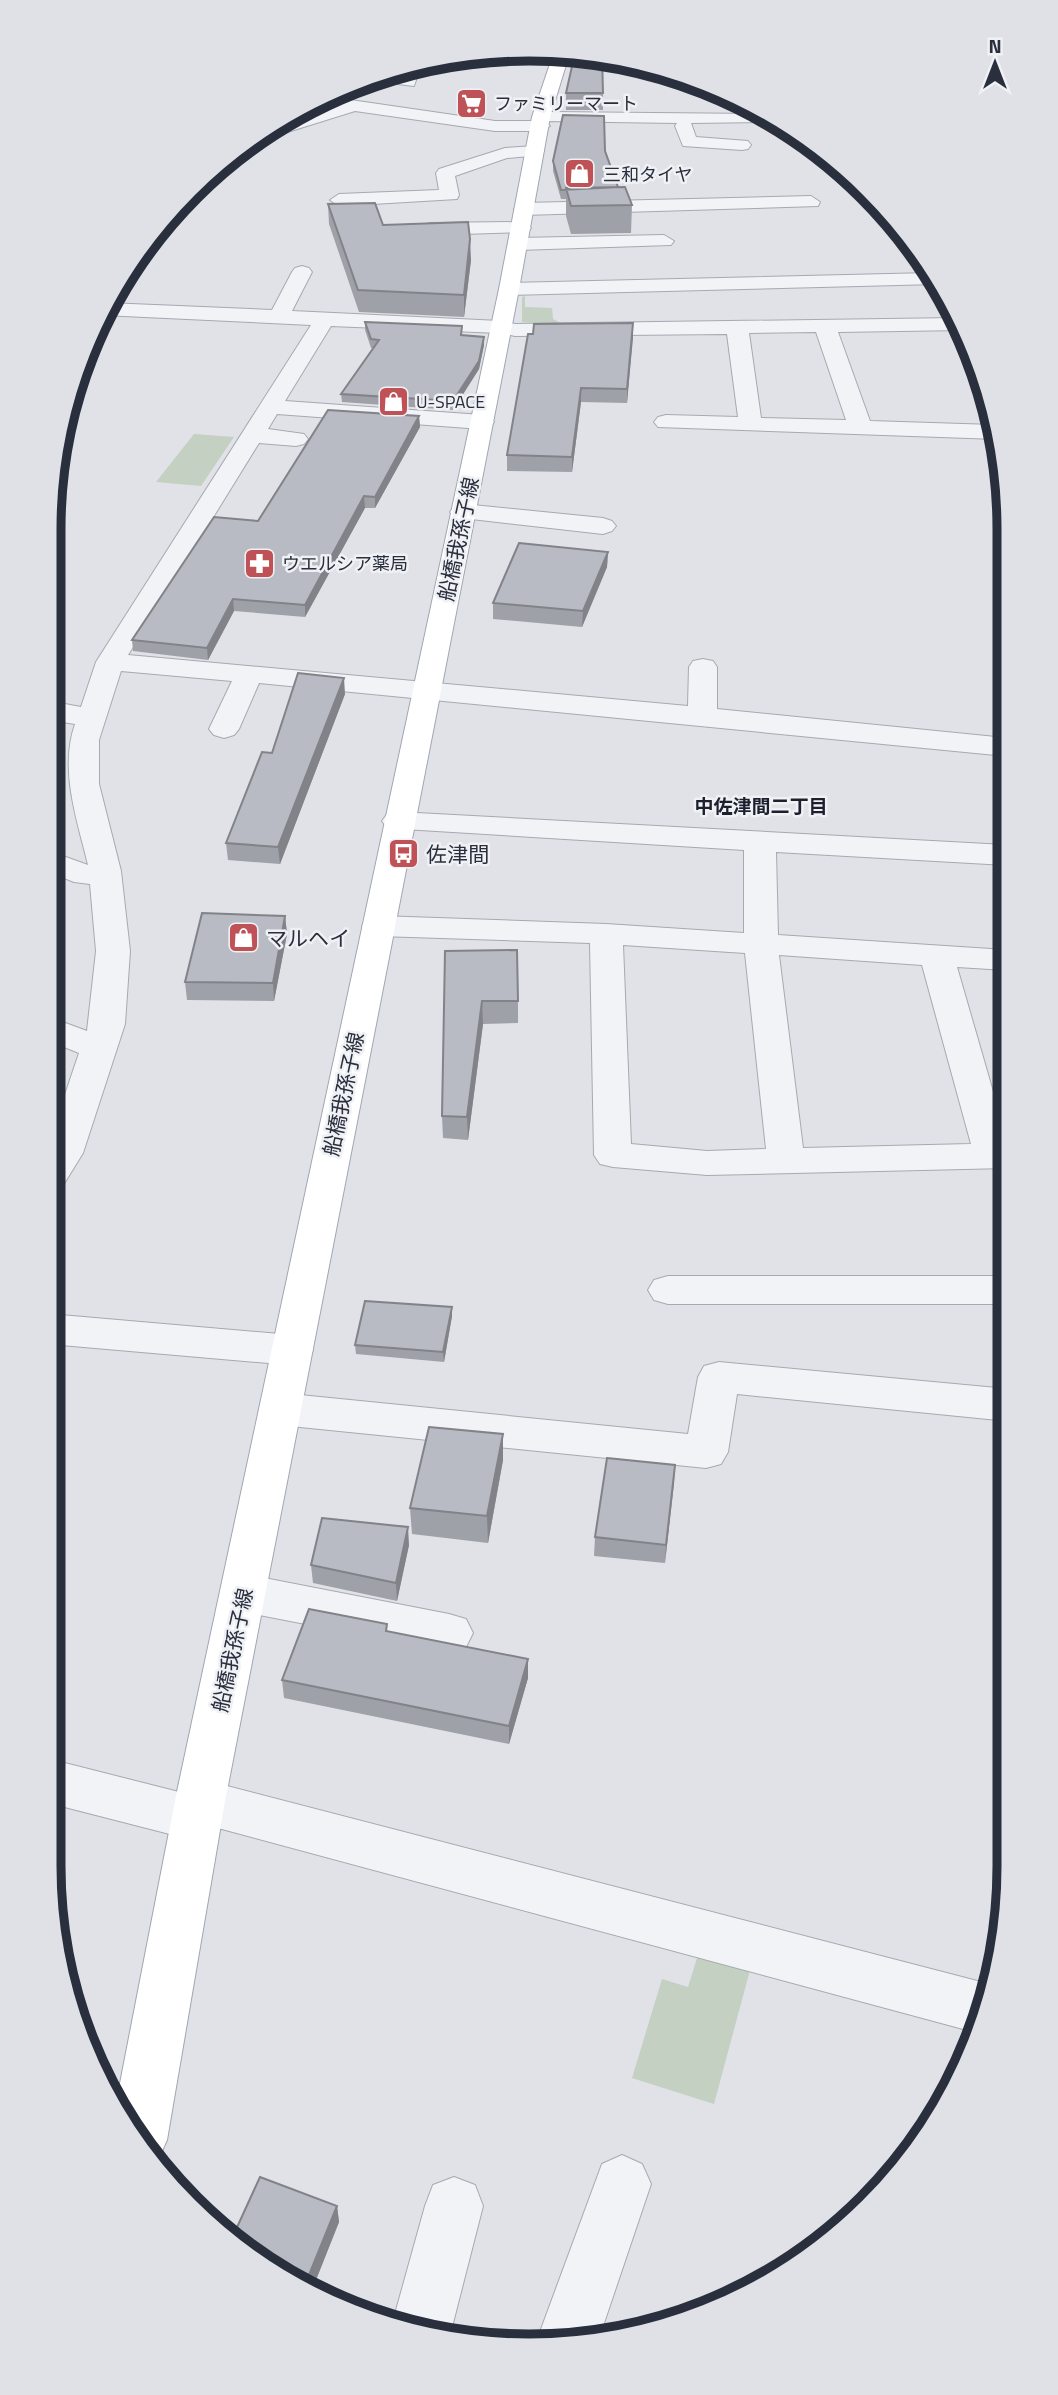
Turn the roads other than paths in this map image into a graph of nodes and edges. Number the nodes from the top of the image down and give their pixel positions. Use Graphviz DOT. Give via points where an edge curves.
graph roads {
  1 [pos="560,62"];
  2 [pos="410,77"];
  3 [pos="396,81"];
  4 [pos="335,103"];
  5 [pos="353,106"];
  6 [pos="681,118"];
  7 [pos="754,119"];
  8 [pos="295,124"];
  9 [pos="540,135"];
  10 [pos="742,145"];
  11 [pos="339,200"];
  12 [pos="811,202"];
  13 [pos="429,229"];
  14 [pos="525,235"];
  15 [pos="664,241"];
  16 [pos="302,272"];
  17 [pos="923,278"];
  18 [pos="206,293"];
  19 [pos="114,312"];
  20 [pos="199,313"];
  21 [pos="279,317"];
  22 [pos="325,319"];
  23 [pos="950,324"];
  24 [pos="825,326"];
  25 [pos="500,327"];
  26 [pos="737,327"];
  27 [pos="270,407"];
  28 [pos="482,422"];
  29 [pos="666,422"];
  30 [pos="750,424"];
  31 [pos="860,426"];
  32 [pos="987,432"];
  33 [pos="252,435"];
  34 [pos="296,439"];
  35 [pos="463,512"];
  36 [pos="603,526"];
  37 [pos="110,662"];
  38 [pos="703,667"];
  39 [pos="249,675"];
  40 [pos="427,689"];
  41 [pos="61,715"];
  42 [pos="90,716"];
  43 [pos="702,718"];
  44 [pos="224,729"];
  45 [pos="997,746"];
  46 [pos="398,821"];
  47 [pos="760,842"];
  48 [pos="997,855"];
  49 [pos="61,866"];
  50 [pos="105,871"];
  51 [pos="379,926"];
  52 [pos="606,934"];
  53 [pos="761,944"];
  54 [pos="937,957"];
  55 [pos="997,960"];
  56 [pos="61,1033"];
  57 [pos="98,1048"];
  58 [pos="61,1141"];
  59 [pos="997,1147"];
  60 [pos="997,1156"];
  61 [pos="786,1160"];
  62 [pos="668,1290"];
  63 [pos="997,1290"];
  64 [pos="61,1330"];
  65 [pos="292,1350"];
  66 [pos="997,1404"];
  67 [pos="280,1409"];
  68 [pos="244,1593"];
  69 [pos="449,1633"];
  70 [pos="61,1783"];
  71 [pos="198,1810"];
  72 [pos="975,2006"];
  73 [pos="140,2127"];
  74 [pos="622,2184"];
  75 [pos="454,2206"];
  76 [pos="423,2322"];
  77 [pos="570,2332"];
  1 -- 9 [label="main road, 船橋我孫子線"];
  2 -- 3 [label="street" via="408,82"];
  4 -- 5 [label="street"];
  5 -- 8 [label="street"];
  5 -- 9 [label="street"];
  6 -- 7 [label="street"];
  6 -- 9 [label="street"];
  6 -- 10 [label="street" via="689,142"];
  9 -- 11 [label="street" via="505,153 445,173 450,195"];
  9 -- 14 [label="main road, 船橋我孫子線"];
  12 -- 14 [label="street"];
  13 -- 14 [label="street"];
  14 -- 15 [label="street"];
  14 -- 17 [label="street"];
  14 -- 25 [label="main road, 船橋我孫子線"];
  16 -- 21 [label="street"];
  18 -- 20 [label="street"];
  19 -- 20 [label="street"];
  20 -- 21 [label="street"];
  21 -- 22 [label="street"];
  22 -- 25 [label="street"];
  22 -- 27 [label="street"];
  23 -- 24 [label="street"];
  24 -- 26 [label="street"];
  24 -- 31 [label="street"];
  25 -- 26 [label="street"];
  25 -- 28 [label="main road, 船橋我孫子線"];
  26 -- 30 [label="street"];
  27 -- 28 [label="street"];
  27 -- 33 [label="street"];
  28 -- 35 [label="main road, 船橋我孫子線"];
  29 -- 30 [label="street"];
  30 -- 31 [label="street"];
  31 -- 32 [label="street"];
  33 -- 34 [label="street"];
  33 -- 37 [label="street"];
  35 -- 36 [label="street"];
  35 -- 40 [label="main road, 船橋我孫子線"];
  37 -- 39 [label="street"];
  37 -- 42 [label="street"];
  38 -- 43 [label="street"];
  39 -- 40 [label="street"];
  39 -- 44 [label="street"];
  40 -- 43 [label="street"];
  40 -- 46 [label="main road, 船橋我孫子線"];
  41 -- 42 [label="street"];
  42 -- 50 [label="street" via="84,740 84,784"];
  43 -- 45 [label="street"];
  46 -- 47 [label="street"];
  46 -- 51 [label="main road, 船橋我孫子線"];
  47 -- 48 [label="street"];
  47 -- 53 [label="street"];
  49 -- 50 [label="street" via="85,875"];
  50 -- 57 [label="street" via="113,951 107,1024"];
  51 -- 52 [label="street"];
  51 -- 65 [label="main road, 船橋我孫子線"];
  52 -- 53 [label="street"];
  52 -- 61 [label="street" via="613,1155 707,1163"];
  53 -- 54 [label="street"];
  53 -- 61 [label="street"];
  54 -- 55 [label="street"];
  54 -- 59 [label="street"];
  56 -- 57 [label="street"];
  57 -- 58 [label="street"];
  60 -- 61 [label="street"];
  62 -- 63 [label="street"];
  64 -- 65 [label="street"];
  65 -- 67 [label="main road, 船橋我孫子線"];
  66 -- 67 [label="street" via="719,1377 706,1452"];
  67 -- 68 [label="main road, 船橋我孫子線"];
  68 -- 69 [label="street"];
  68 -- 71 [label="main road, 船橋我孫子線"];
  70 -- 71 [label="street"];
  71 -- 72 [label="street"];
  71 -- 73 [label="main road, 船橋我孫子線"];
  74 -- 77 [label="street"];
  75 -- 76 [label="street"];
}
